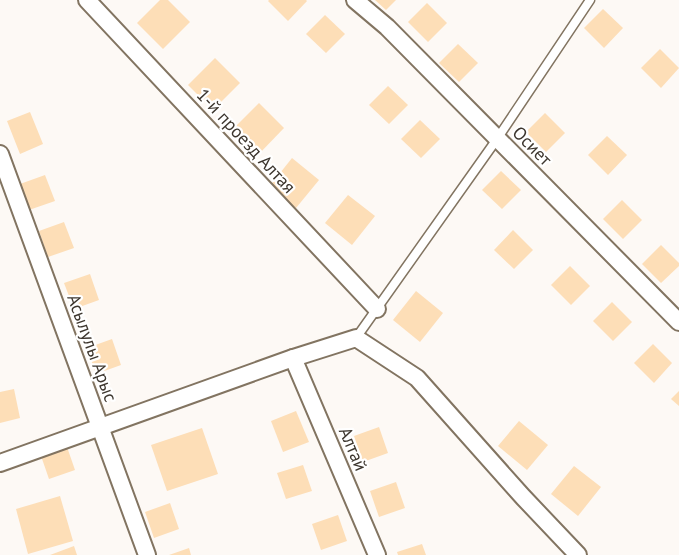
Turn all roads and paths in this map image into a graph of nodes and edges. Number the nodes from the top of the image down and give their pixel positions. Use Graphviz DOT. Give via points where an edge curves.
graph roads {
  1 [pos="87,0"];
  2 [pos="355,0"];
  3 [pos="590,0"];
  4 [pos="497,139"];
  5 [pos="0,154"];
  6 [pos="377,309"];
  7 [pos="679,322"];
  8 [pos="356,338"];
  9 [pos="293,358"];
  10 [pos="100,426"];
  11 [pos="0,463"];
  12 [pos="147,555"];
  13 [pos="377,555"];
  14 [pos="578,555"];
  1 -- 6 [label="street, 1-й проезд Алтая"];
  2 -- 4 [label="street, Осиет" via="387,27"];
  3 -- 4 [label="lane"];
  4 -- 6 [label="lane"];
  4 -- 7 [label="street, Осиет"];
  5 -- 10 [label="street, Асылулы Арыс"];
  6 -- 8 [label="lane"];
  8 -- 9 [label="street"];
  8 -- 14 [label="street" via="417,378"];
  9 -- 10 [label="street"];
  9 -- 13 [label="street, Алтай"];
  10 -- 11 [label="street"];
  10 -- 12 [label="street, Асылулы Арыс"];
}
